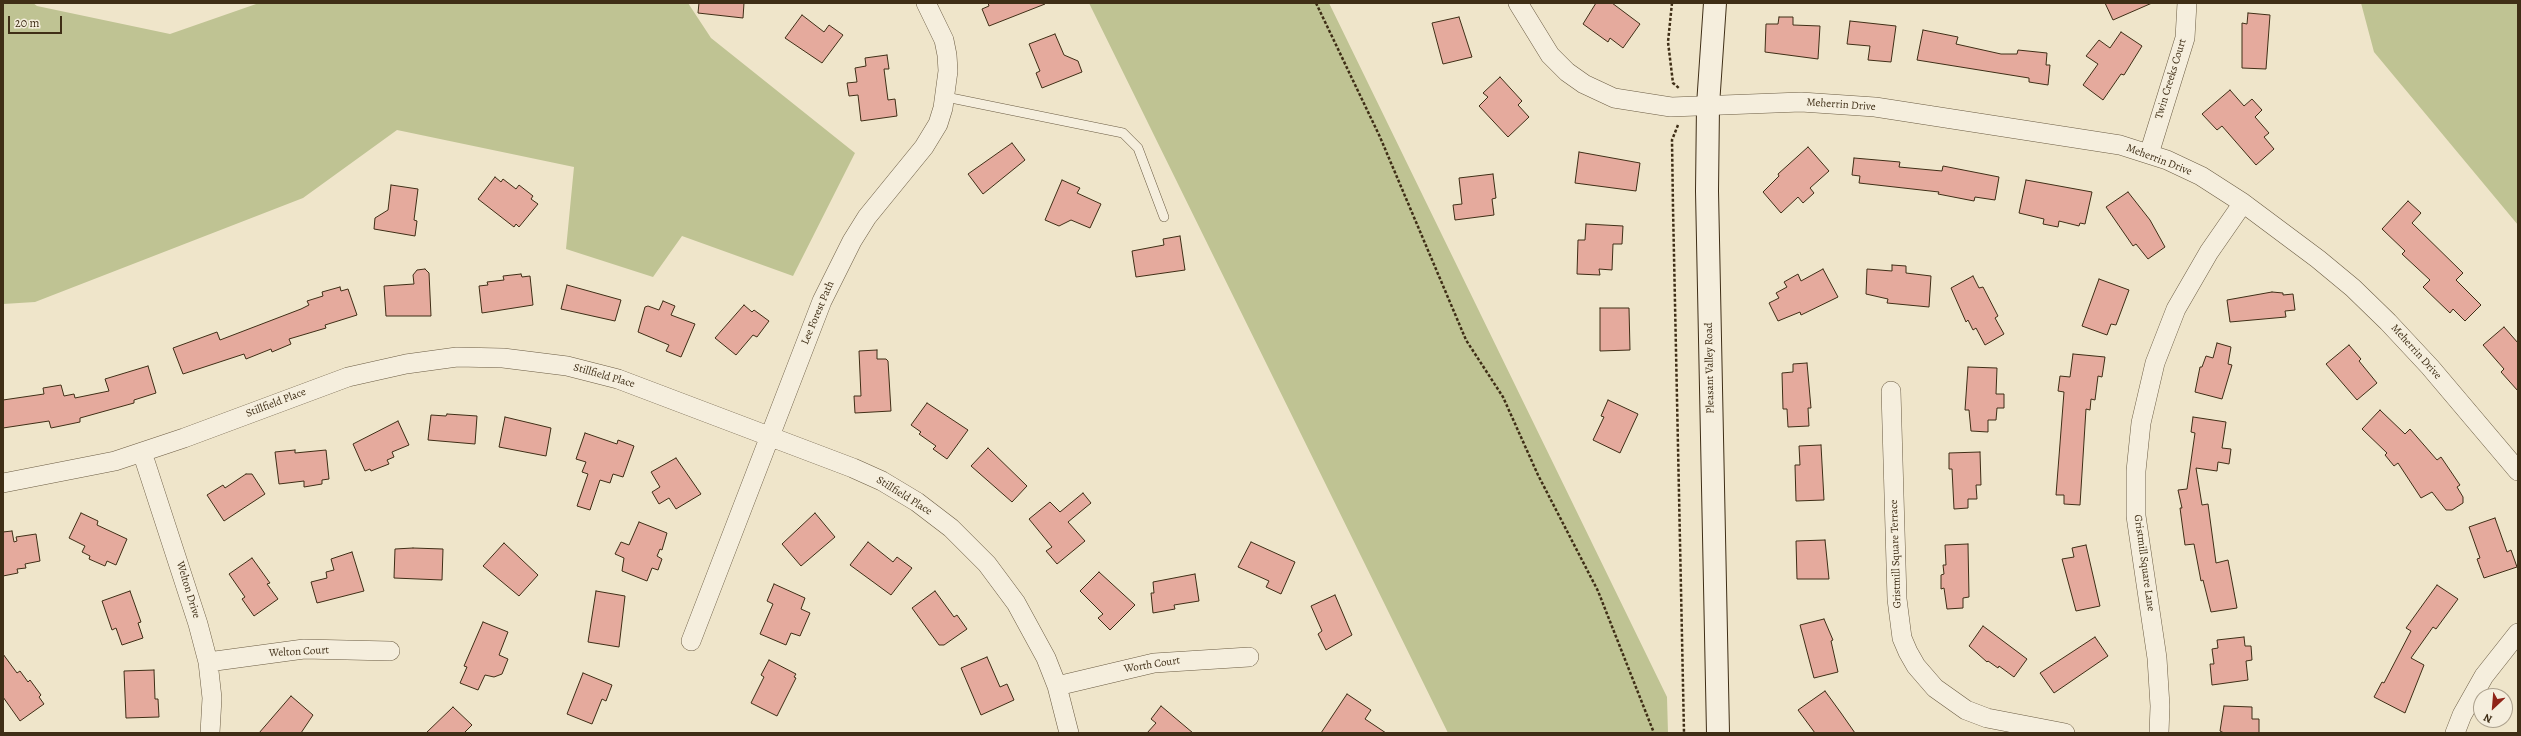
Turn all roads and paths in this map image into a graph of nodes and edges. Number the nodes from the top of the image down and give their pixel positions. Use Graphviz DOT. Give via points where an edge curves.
graph roads {
  1 [pos="926,3"];
  2 [pos="1316,3"];
  3 [pos="1518,3"];
  4 [pos="1672,3"];
  5 [pos="1715,3"];
  6 [pos="2187,3"];
  7 [pos="946,97"];
  8 [pos="1708,105"];
  9 [pos="1680,107"];
  10 [pos="2149,154"];
  11 [pos="2243,202"];
  12 [pos="1164,217"];
  13 [pos="1891,391"];
  14 [pos="769,436"];
  15 [pos="142,452"];
  16 [pos="2518,471"];
  17 [pos="3,483"];
  18 [pos="2518,632"];
  19 [pos="691,641"];
  20 [pos="390,651"];
  21 [pos="1249,657"];
  22 [pos="208,662"];
  23 [pos="1057,686"];
  24 [pos="210,733"];
  25 [pos="1068,733"];
  26 [pos="1654,733"];
  27 [pos="1684,733"];
  28 [pos="1718,733"];
  29 [pos="2065,733"];
  30 [pos="2159,733"];
  31 [pos="2455,733"];
  1 -- 7 [label="street, Lee Forest Path" via="941,33 947,55"];
  2 -- 26 [label="path" via="1380,137 1466,340 1503,397 1538,475 1598,591"];
  3 -- 9 [label="street, Meherrin Drive" via="1550,55 1584,84 1614,98"];
  4 -- 9 [label="path" via="1668,42 1673,82 1681,90"];
  5 -- 8 [label="main road, Pleasant Valley Road"];
  6 -- 10 [label="street, Twin Creeks Court" via="2185,38"];
  7 -- 12 [label="lane" via="1123,132 1138,148"];
  7 -- 14 [label="street, Lee Forest Path" via="938,124 924,147 867,217 840,261"];
  8 -- 9 [label="street, Meherrin Drive"];
  8 -- 10 [label="street, Meherrin Drive" via="1801,102 1875,107 2120,145"];
  8 -- 28 [label="main road, Pleasant Valley Road" via="1708,261"];
  9 -- 27 [label="path" via="1678,128 1672,140"];
  10 -- 11 [label="street, Meherrin Drive" via="2201,176"];
  11 -- 16 [label="street, Meherrin Drive" via="2318,259 2388,322"];
  11 -- 30 [label="street, Gristmill Square Lane" via="2209,252 2176,309 2155,364 2141,423 2136,471 2136,516 2157,658"];
  13 -- 29 [label="street, Gristmill Square Terrace" via="1897,599 1902,638 1908,652 1935,688 1966,710 1987,718"];
  14 -- 15 [label="street, Stillfield Place" via="618,379 568,366 503,358 457,357 406,364 348,377"];
  14 -- 19 [label="street, Lee Forest Path"];
  14 -- 23 [label="street, Stillfield Place" via="882,481 917,502 951,528 987,564 1016,603 1046,658"];
  15 -- 17 [label="street, Stillfield Place" via="66,472"];
  15 -- 22 [label="street, Welton Drive" via="196,617"];
  18 -- 31 [label="street" via="2484,676"];
  20 -- 22 [label="street, Welton Court" via="304,649"];
  21 -- 23 [label="street, Worth Court" via="1154,663"];
  22 -- 24 [label="street, Welton Drive" via="212,698"];
  23 -- 25 [label="street, Stillfield Place"];
}
